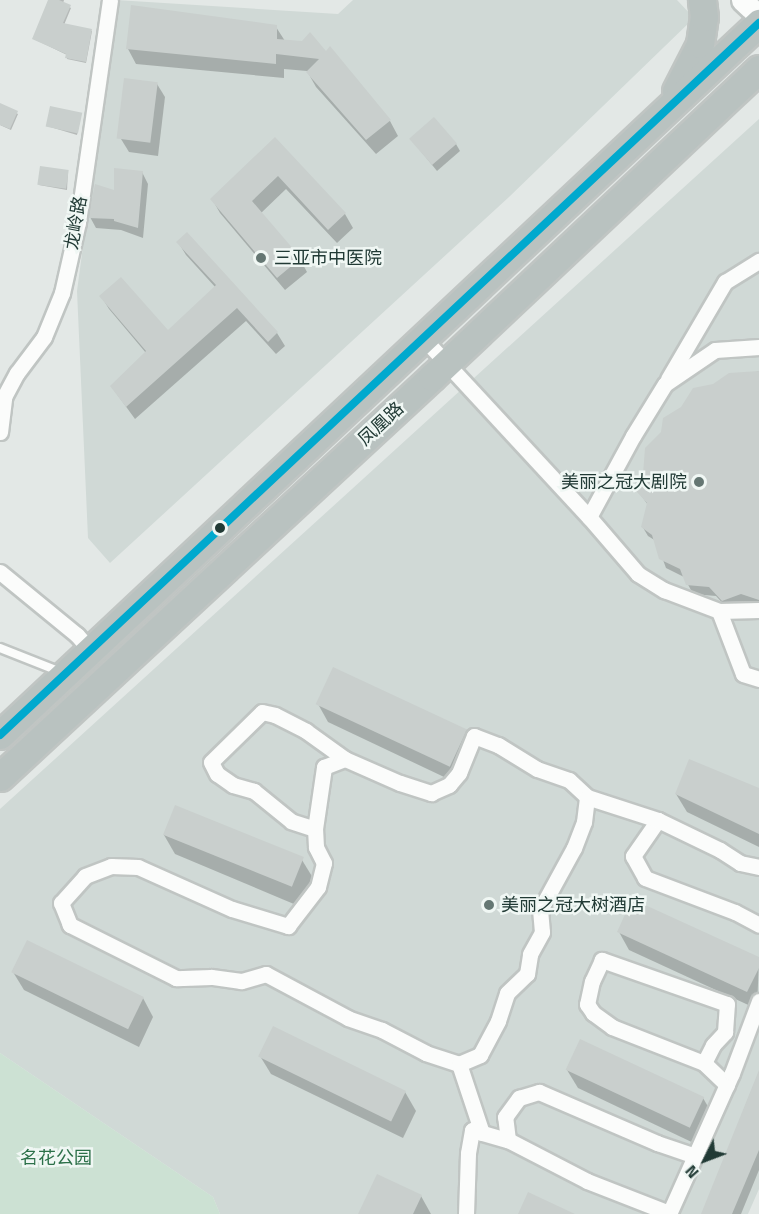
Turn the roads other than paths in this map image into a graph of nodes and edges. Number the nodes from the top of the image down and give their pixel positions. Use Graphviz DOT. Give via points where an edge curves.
graph roads {
  1 [pos="110,0"];
  2 [pos="702,0"];
  3 [pos="742,0"];
  4 [pos="759,16"];
  5 [pos="759,23"];
  6 [pos="759,69"];
  7 [pos="759,89"];
  8 [pos="720,106"];
  9 [pos="648,127"];
  10 [pos="759,261"];
  11 [pos="423,339"];
  12 [pos="759,347"];
  13 [pos="447,363"];
  14 [pos="665,384"];
  15 [pos="0,432"];
  16 [pos="589,517"];
  17 [pos="0,572"];
  18 [pos="759,610"];
  19 [pos="719,611"];
  20 [pos="1,650"];
  21 [pos="90,650"];
  22 [pos="65,674"];
  23 [pos="759,679"];
  24 [pos="0,735"];
  25 [pos="345,759"];
  26 [pos="0,777"];
  27 [pos="587,797"];
  28 [pos="657,820"];
  29 [pos="315,829"];
  30 [pos="759,867"];
  31 [pos="759,925"];
  32 [pos="759,1001"];
  33 [pos="704,1063"];
  34 [pos="459,1064"];
  35 [pos="727,1085"];
  36 [pos="482,1133"];
  37 [pos="508,1140"];
  38 [pos="695,1156"];
  39 [pos="466,1214"];
  40 [pos="669,1214"];
  1 -- 15 [label="street, 龙岭路" via="78,222 62,293 44,337 4,398"];
  2 -- 9 [label="highway" via="700,44 675,93"];
  3 -- 4 [label="main road"];
  5 -- 9 [label="highway, 凤凰路"];
  6 -- 8 [label="highway, 凤凰路"];
  7 -- 8 [label="highway"];
  8 -- 13 [label="highway, 凤凰路"];
  9 -- 11 [label="highway, 凤凰路"];
  10 -- 14 [label="street" via="725,282"];
  11 -- 13 [label="street"];
  11 -- 21 [label="highway, 凤凰路"];
  12 -- 14 [label="street" via="715,350"];
  13 -- 16 [label="street"];
  13 -- 26 [label="highway, 凤凰路"];
  14 -- 16 [label="street"];
  16 -- 19 [label="street" via="638,574 664,590"];
  17 -- 21 [label="street"];
  18 -- 19 [label="street"];
  19 -- 23 [label="street" via="743,674"];
  20 -- 22 [label="lane"];
  21 -- 22 [label="highway, 凤凰路"];
  22 -- 24 [label="highway, 凤凰路"];
  25 -- 27 [label="street" via="431,793 449,785 459,773 474,736 498,745 537,769 569,780"];
  25 -- 29 [label="street" via="324,767"];
  25 -- 29 [label="street" via="306,731 262,712 212,762 217,774 233,785 254,790 291,821"];
  27 -- 28 [label="street"];
  27 -- 34 [label="street" via="584,822 574,848 540,910 543,932 530,954 527,974 507,993 480,1055"];
  28 -- 30 [label="street" via="740,863"];
  28 -- 31 [label="street" via="633,856 645,878"];
  29 -- 34 [label="street" via="316,847 324,863 318,886 288,926 232,909 138,867 111,866 85,876 61,903 70,925 176,978 241,981 266,974 348,1018"];
  32 -- 35 [label="street"];
  33 -- 33 [label="street" via="612,1027 593,1013 587,1004 602,960 727,1005 725,1032"];
  33 -- 35 [label="street"];
  34 -- 36 [label="street"];
  35 -- 38 [label="street"];
  36 -- 37 [label="street"];
  36 -- 39 [label="street" via="472,1130"];
  37 -- 38 [label="street" via="505,1117 519,1098 539,1092"];
  37 -- 40 [label="street" via="587,1181"];
  38 -- 40 [label="street"];
}
